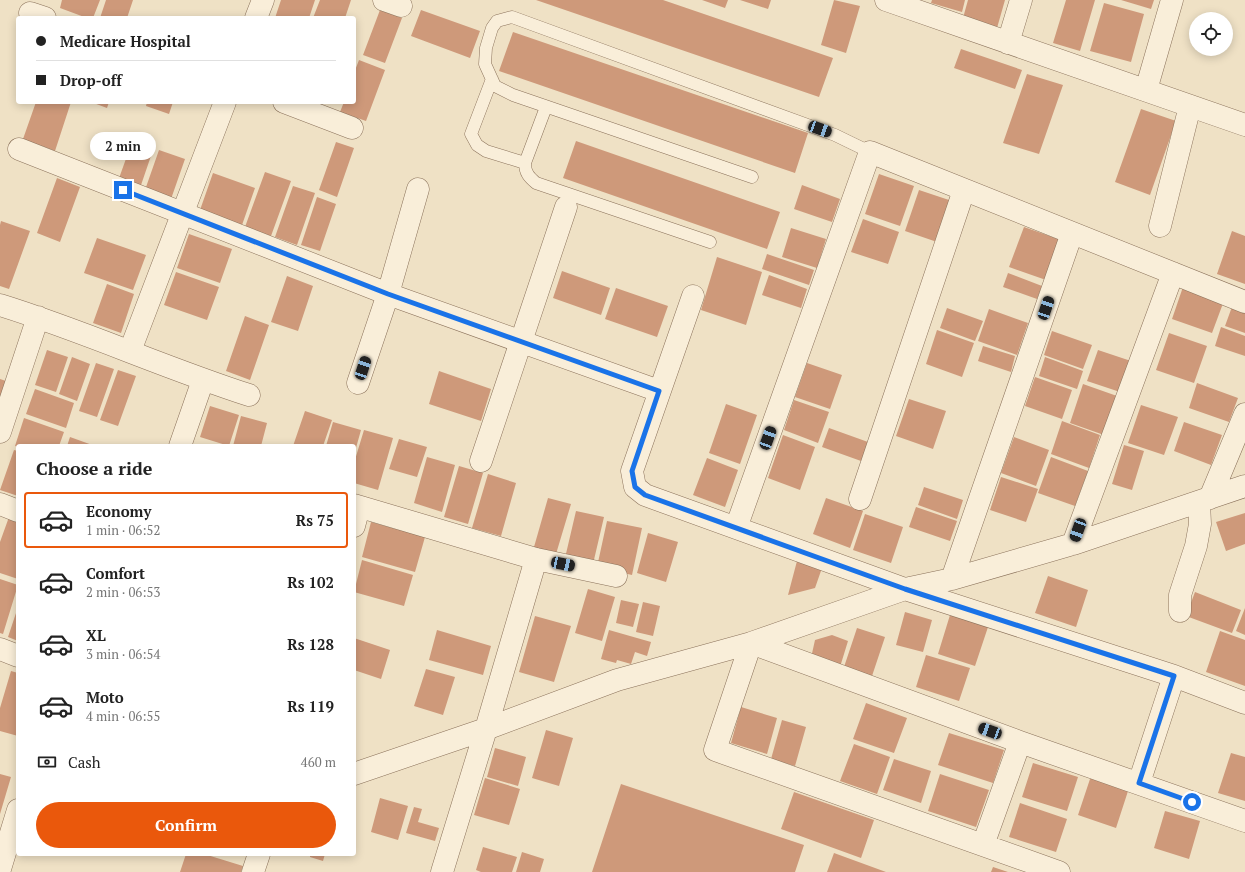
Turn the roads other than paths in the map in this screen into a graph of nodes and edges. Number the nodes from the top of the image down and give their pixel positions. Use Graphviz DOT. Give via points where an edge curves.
graph roads {
  1 [pos="263,0"];
  2 [pos="886,0"];
  3 [pos="1021,0"];
  4 [pos="1172,0"];
  5 [pos="257,16"];
  6 [pos="1008,43"];
  7 [pos="492,79"];
  8 [pos="1146,90"];
  9 [pos="224,104"];
  10 [pos="289,104"];
  11 [pos="546,106"];
  12 [pos="1190,106"];
  13 [pos="1245,125"];
  14 [pos="352,128"];
  15 [pos="19,149"];
  16 [pos="870,152"];
  17 [pos="524,163"];
  18 [pos="752,177"];
  19 [pos="418,189"];
  20 [pos="964,190"];
  21 [pos="566,207"];
  22 [pos="182,213"];
  23 [pos="1160,226"];
  24 [pos="1072,233"];
  25 [pos="710,242"];
  26 [pos="1173,273"];
  27 [pos="388,294"];
  28 [pos="692,296"];
  29 [pos="1245,302"];
  30 [pos="0,306"];
  31 [pos="38,317"];
  32 [pos="521,342"];
  33 [pos="130,351"];
  34 [pos="203,380"];
  35 [pos="358,383"];
  36 [pos="659,391"];
  37 [pos="249,395"];
  38 [pos="1245,414"];
  39 [pos="0,432"];
  40 [pos="181,444"];
  41 [pos="481,461"];
  42 [pos="1245,486"];
  43 [pos="860,499"];
  44 [pos="1204,500"];
  45 [pos="0,504"];
  46 [pos="16,510"];
  47 [pos="356,513"];
  48 [pos="736,528"];
  49 [pos="1073,544"];
  50 [pos="536,559"];
  51 [pos="616,576"];
  52 [pos="952,579"];
  53 [pos="905,589"];
  54 [pos="1180,611"];
  55 [pos="751,643"];
  56 [pos="0,649"];
  57 [pos="16,655"];
  58 [pos="1174,676"];
  59 [pos="1245,703"];
  60 [pos="486,729"];
  61 [pos="1020,742"];
  62 [pos="356,773"];
  63 [pos="1139,783"];
  64 [pos="16,817"];
  65 [pos="1245,821"];
  66 [pos="983,844"];
  67 [pos="258,856"];
  68 [pos="0,869"];
  69 [pos="253,872"];
  70 [pos="442,872"];
  71 [pos="1059,872"];
  1 -- 5 [label="street"];
  2 -- 6 [label="street"];
  3 -- 6 [label="street"];
  4 -- 8 [label="street"];
  6 -- 8 [label="street"];
  7 -- 11 [label="lane" via="495,86 513,95"];
  7 -- 16 [label="lane" via="485,64 486,48 492,28 497,21 512,17 834,135"];
  7 -- 17 [label="lane" via="471,134 477,145 486,151"];
  8 -- 12 [label="street"];
  9 -- 22 [label="street"];
  10 -- 14 [label="street"];
  11 -- 17 [label="lane"];
  11 -- 18 [label="lane"];
  12 -- 13 [label="street"];
  12 -- 23 [label="street"];
  15 -- 22 [label="street"];
  16 -- 20 [label="street"];
  16 -- 48 [label="street"];
  17 -- 25 [label="lane" via="524,170 536,183"];
  19 -- 27 [label="street"];
  20 -- 24 [label="street"];
  20 -- 43 [label="street"];
  21 -- 32 [label="street"];
  22 -- 27 [label="street"];
  22 -- 33 [label="street"];
  24 -- 26 [label="street"];
  24 -- 52 [label="street"];
  26 -- 29 [label="street"];
  26 -- 49 [label="street"];
  27 -- 32 [label="street"];
  27 -- 35 [label="street"];
  28 -- 36 [label="street"];
  30 -- 31 [label="street"];
  31 -- 33 [label="street"];
  31 -- 39 [label="street"];
  32 -- 36 [label="street"];
  32 -- 41 [label="street"];
  33 -- 34 [label="street"];
  34 -- 37 [label="street"];
  34 -- 40 [label="street"];
  36 -- 48 [label="street" via="632,471 635,487 645,495"];
  38 -- 44 [label="street"];
  42 -- 44 [label="street"];
  44 -- 49 [label="street"];
  44 -- 54 [label="street" via="1196,546 1180,595"];
  45 -- 46 [label="street"];
  47 -- 50 [label="street"];
  48 -- 53 [label="street"];
  49 -- 52 [label="street"];
  50 -- 51 [label="street"];
  50 -- 60 [label="street"];
  52 -- 53 [label="street"];
  53 -- 55 [label="street"];
  53 -- 58 [label="street"];
  55 -- 60 [label="street" via="617,680"];
  55 -- 61 [label="street"];
  55 -- 66 [label="street" via="715,750"];
  56 -- 57 [label="street"];
  58 -- 59 [label="street"];
  58 -- 63 [label="street"];
  60 -- 62 [label="street"];
  60 -- 70 [label="street"];
  61 -- 63 [label="street"];
  61 -- 66 [label="street"];
  63 -- 65 [label="street"];
  64 -- 68 [label="street"];
  66 -- 71 [label="street"];
  67 -- 69 [label="street"];
}
